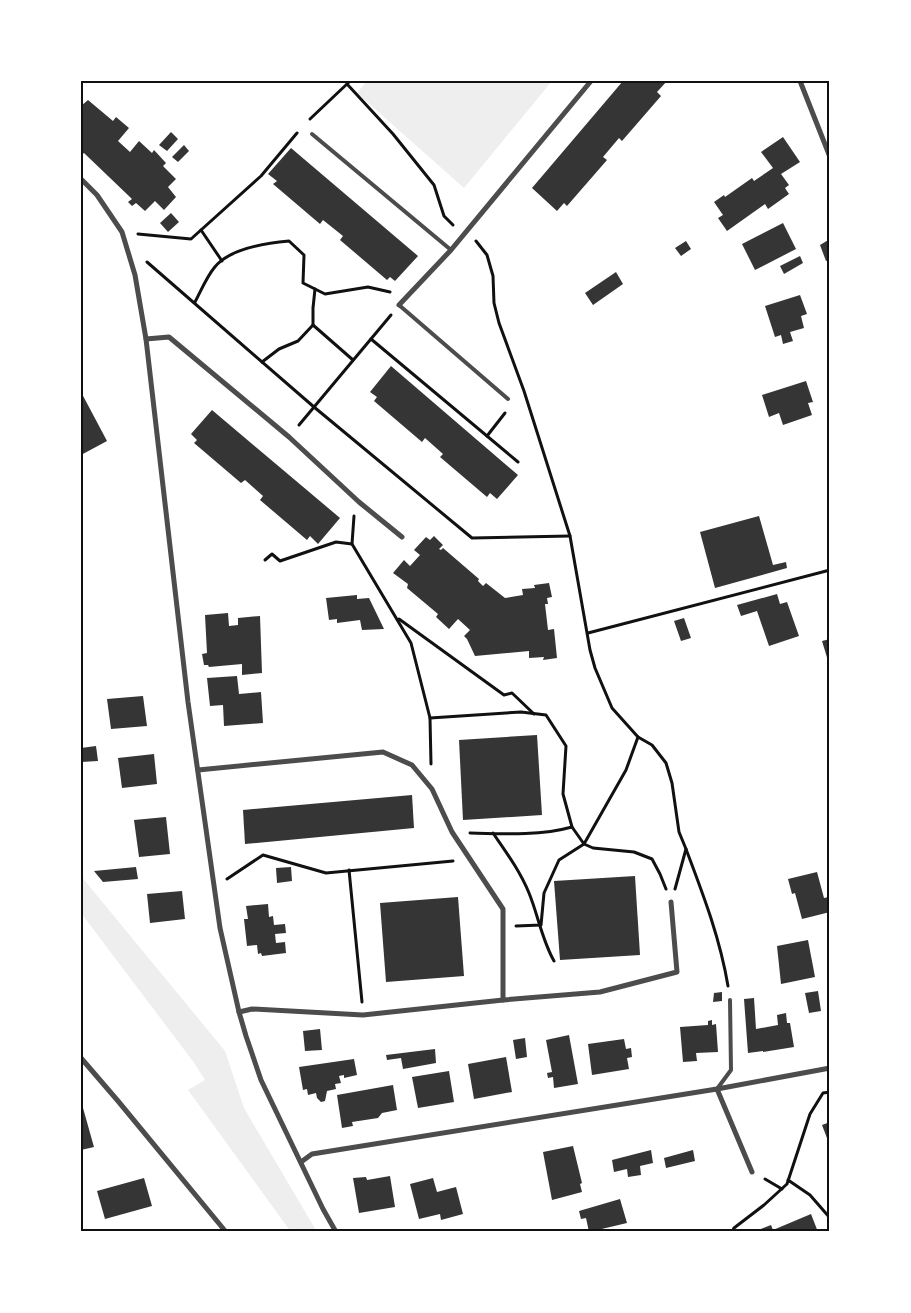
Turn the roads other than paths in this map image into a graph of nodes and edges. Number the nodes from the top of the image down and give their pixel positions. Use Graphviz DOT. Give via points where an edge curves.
graph roads {
  1 [pos="591,81"];
  2 [pos="800,81"];
  3 [pos="312,134"];
  4 [pos="830,157"];
  5 [pos="81,179"];
  6 [pos="451,250"];
  7 [pos="399,305"];
  8 [pos="146,340"];
  9 [pos="508,399"];
  10 [pos="402,538"];
  11 [pos="198,770"];
  12 [pos="671,902"];
  13 [pos="502,1000"];
  14 [pos="730,1000"];
  15 [pos="239,1012"];
  16 [pos="81,1058"];
  17 [pos="830,1068"];
  18 [pos="717,1089"];
  19 [pos="301,1162"];
  20 [pos="752,1172"];
  21 [pos="226,1232"];
  22 [pos="336,1232"];
  1 -- 6 [label="street"];
  2 -- 4 [label="street"];
  3 -- 6 [label="lane"];
  5 -- 8 [label="street" via="98,195 122,232 135,275"];
  6 -- 7 [label="street"];
  7 -- 9 [label="lane"];
  8 -- 10 [label="street" via="169,337 289,437"];
  8 -- 11 [label="street"];
  11 -- 13 [label="street" via="383,752 412,765 432,789 452,832 504,909"];
  11 -- 15 [label="street" via="220,928"];
  12 -- 13 [label="street" via="677,972 600,992"];
  13 -- 15 [label="street" via="363,1015 252,1009"];
  14 -- 18 [label="lane" via="731,1070"];
  15 -- 19 [label="street" via="261,1080"];
  16 -- 21 [label="street"];
  17 -- 18 [label="street"];
  18 -- 19 [label="street" via="312,1154"];
  18 -- 20 [label="street"];
  19 -- 22 [label="street"];
}
